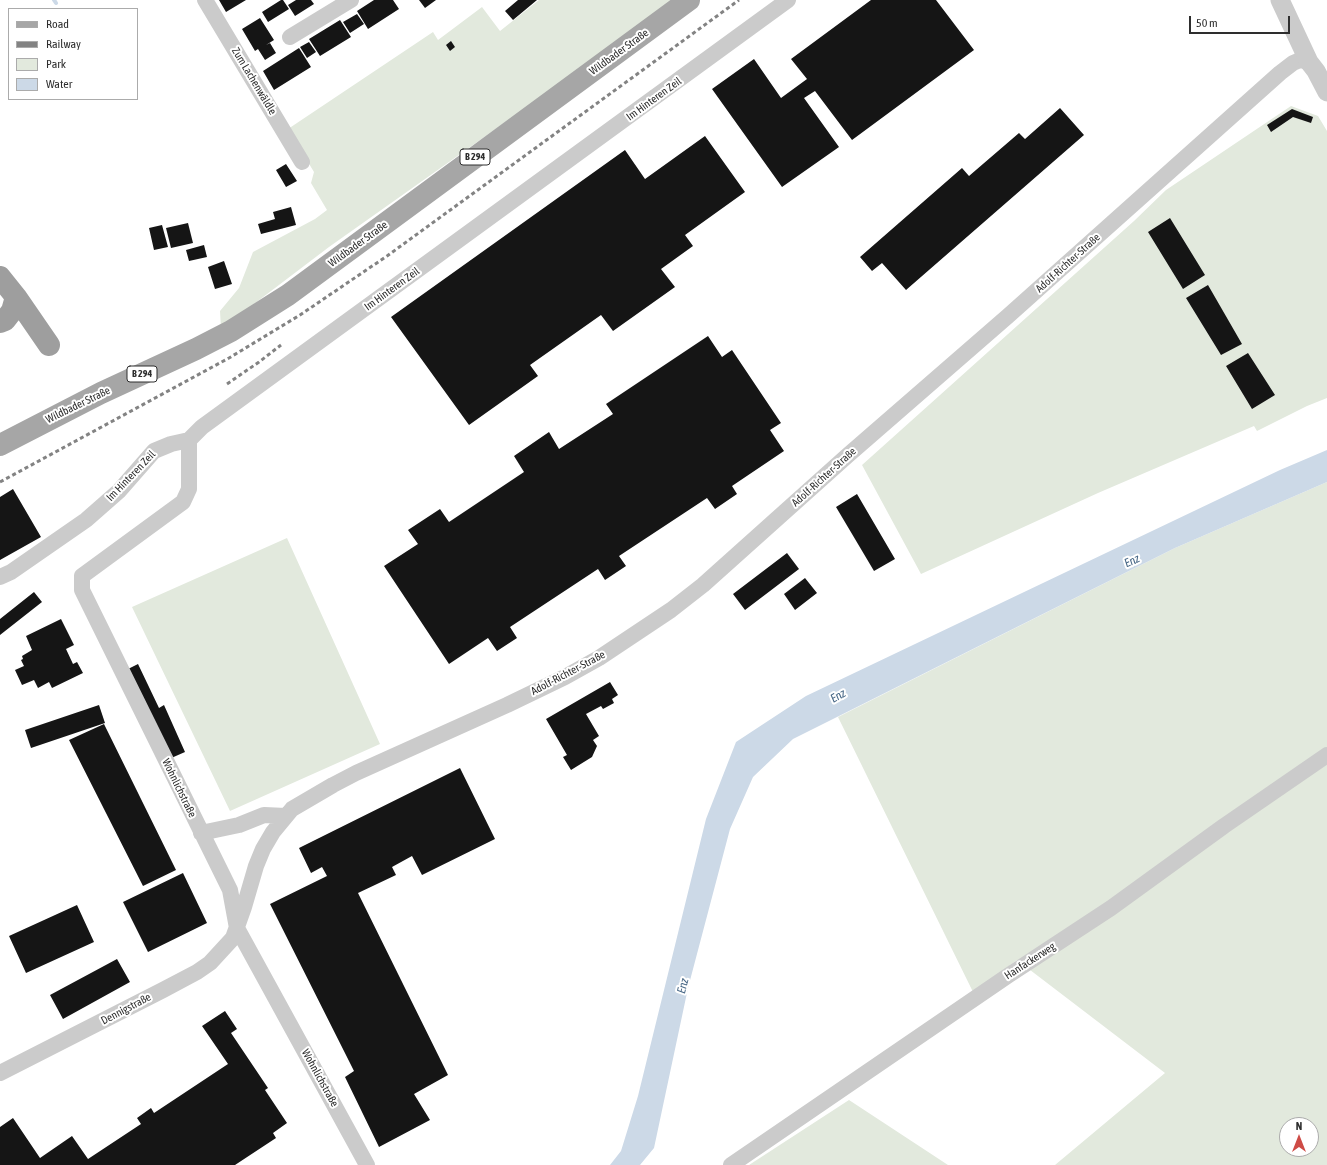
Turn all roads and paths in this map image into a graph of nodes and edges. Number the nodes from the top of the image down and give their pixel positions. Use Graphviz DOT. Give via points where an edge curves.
graph roads {
  1 [pos="205,0"];
  2 [pos="351,0"];
  3 [pos="689,0"];
  4 [pos="788,0"];
  5 [pos="1280,0"];
  6 [pos="290,37"];
  7 [pos="1309,62"];
  8 [pos="1327,92"];
  9 [pos="302,162"];
  10 [pos="0,277"];
  11 [pos="8,299"];
  12 [pos="0,322"];
  13 [pos="49,345"];
  14 [pos="189,440"];
  15 [pos="0,445"];
  16 [pos="0,577"];
  17 [pos="1327,755"];
  18 [pos="286,816"];
  19 [pos="201,832"];
  20 [pos="237,928"];
  21 [pos="0,1073"];
  22 [pos="367,1165"];
  23 [pos="731,1165"];
  1 -- 9 [label="street, Zum Lachenwäldle"];
  2 -- 6 [label="street"];
  3 -- 15 [label="main road, Wildbader Straße / B 294" via="288,295 231,331"];
  4 -- 14 [label="street, Im Hinteren Zeil" via="202,427"];
  5 -- 7 [label="street"];
  7 -- 8 [label="street"];
  7 -- 18 [label="street, Adolf-Richter-Straße" via="1300,60 1280,73 709,580 671,610 599,658 565,677 333,785 292,809"];
  10 -- 11 [label="highway"];
  11 -- 12 [label="highway" via="12,311"];
  11 -- 13 [label="highway"];
  14 -- 16 [label="street, Im Hinteren Zeil" via="154,451 119,491 86,520"];
  14 -- 19 [label="street, Wohnlichstraße" via="189,489 183,502 82,576 82,590"];
  17 -- 23 [label="street, Hanfackerweg" via="1111,908 1008,975"];
  18 -- 19 [label="street" via="264,815 239,825"];
  18 -- 20 [label="street, Adolf-Richter-Straße" via="263,849"];
  19 -- 20 [label="street, Wohnlichstraße" via="230,890"];
  20 -- 21 [label="street, Dennigstraße" via="225,947 197,972"];
  20 -- 22 [label="street, Wohnlichstraße"];
}
